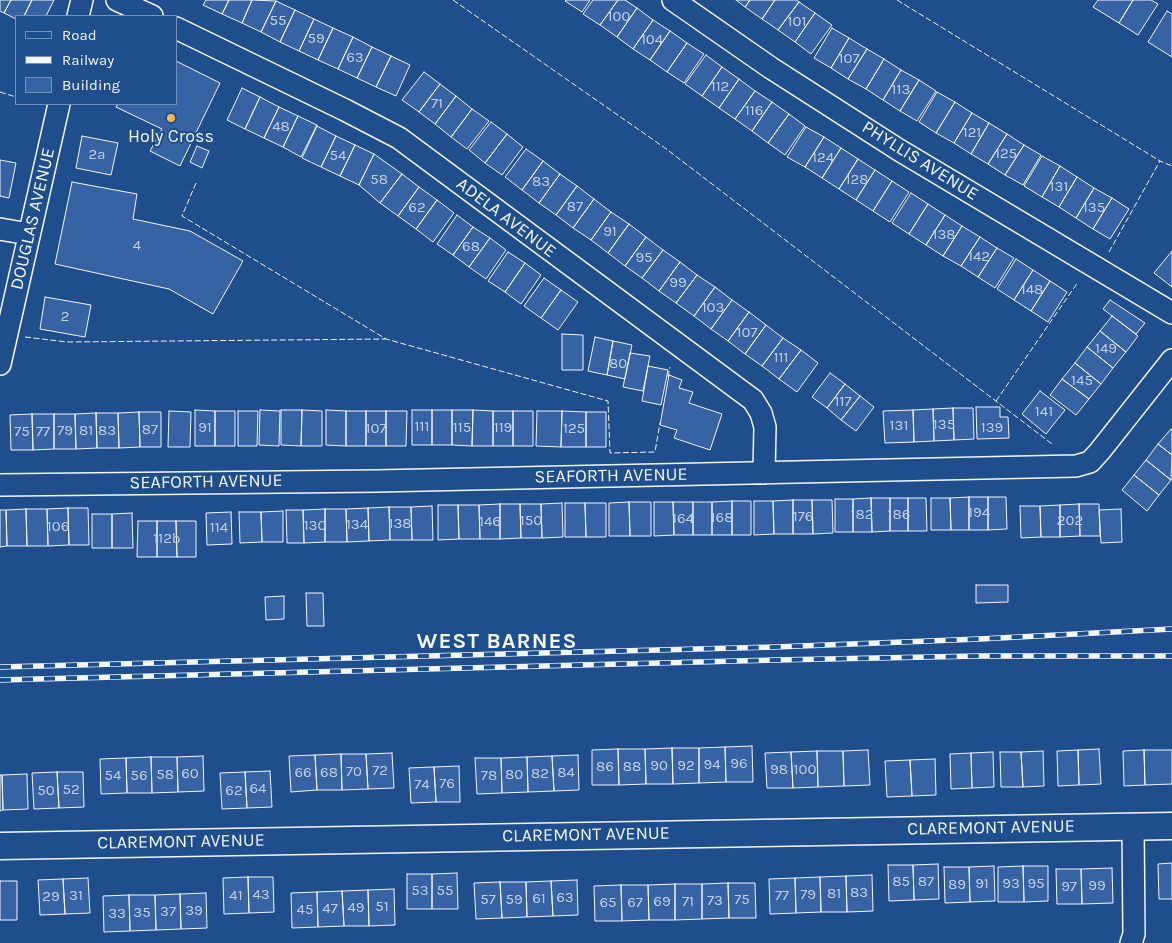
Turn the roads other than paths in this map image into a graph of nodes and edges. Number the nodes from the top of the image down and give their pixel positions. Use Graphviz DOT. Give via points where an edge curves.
graph roads {
  1 [pos="82,0"];
  2 [pos="118,0"];
  3 [pos="674,0"];
  4 [pos="78,15"];
  5 [pos="150,15"];
  6 [pos="178,29"];
  7 [pos="59,105"];
  8 [pos="0,228"];
  9 [pos="29,234"];
  10 [pos="1172,313"];
  11 [pos="1172,360"];
  12 [pos="0,364"];
  13 [pos="764,472"];
  14 [pos="0,485"];
  15 [pos="1132,826"];
  16 [pos="1172,826"];
  17 [pos="0,846"];
  18 [pos="1131,943"];
  1 -- 4 [label="street"];
  2 -- 5 [label="street"];
  3 -- 10 [label="street, PHYLLIS AVENUE" via="771,68 899,150"];
  6 -- 13 [label="street, ADELA AVENUE" via="399,138 753,400 765,427"];
  7 -- 9 [label="street, DOUGLAS AVENUE"];
  8 -- 9 [label="street"];
  9 -- 12 [label="street, DOUGLAS AVENUE"];
  11 -- 13 [label="street, SEAFORTH AVENUE" via="1100,451 1090,462 1076,466"];
  13 -- 14 [label="street, SEAFORTH AVENUE"];
  15 -- 16 [label="street, CLAREMONT AVENUE"];
  15 -- 17 [label="street, CLAREMONT AVENUE"];
  15 -- 18 [label="street" via="1134,934"];
}
